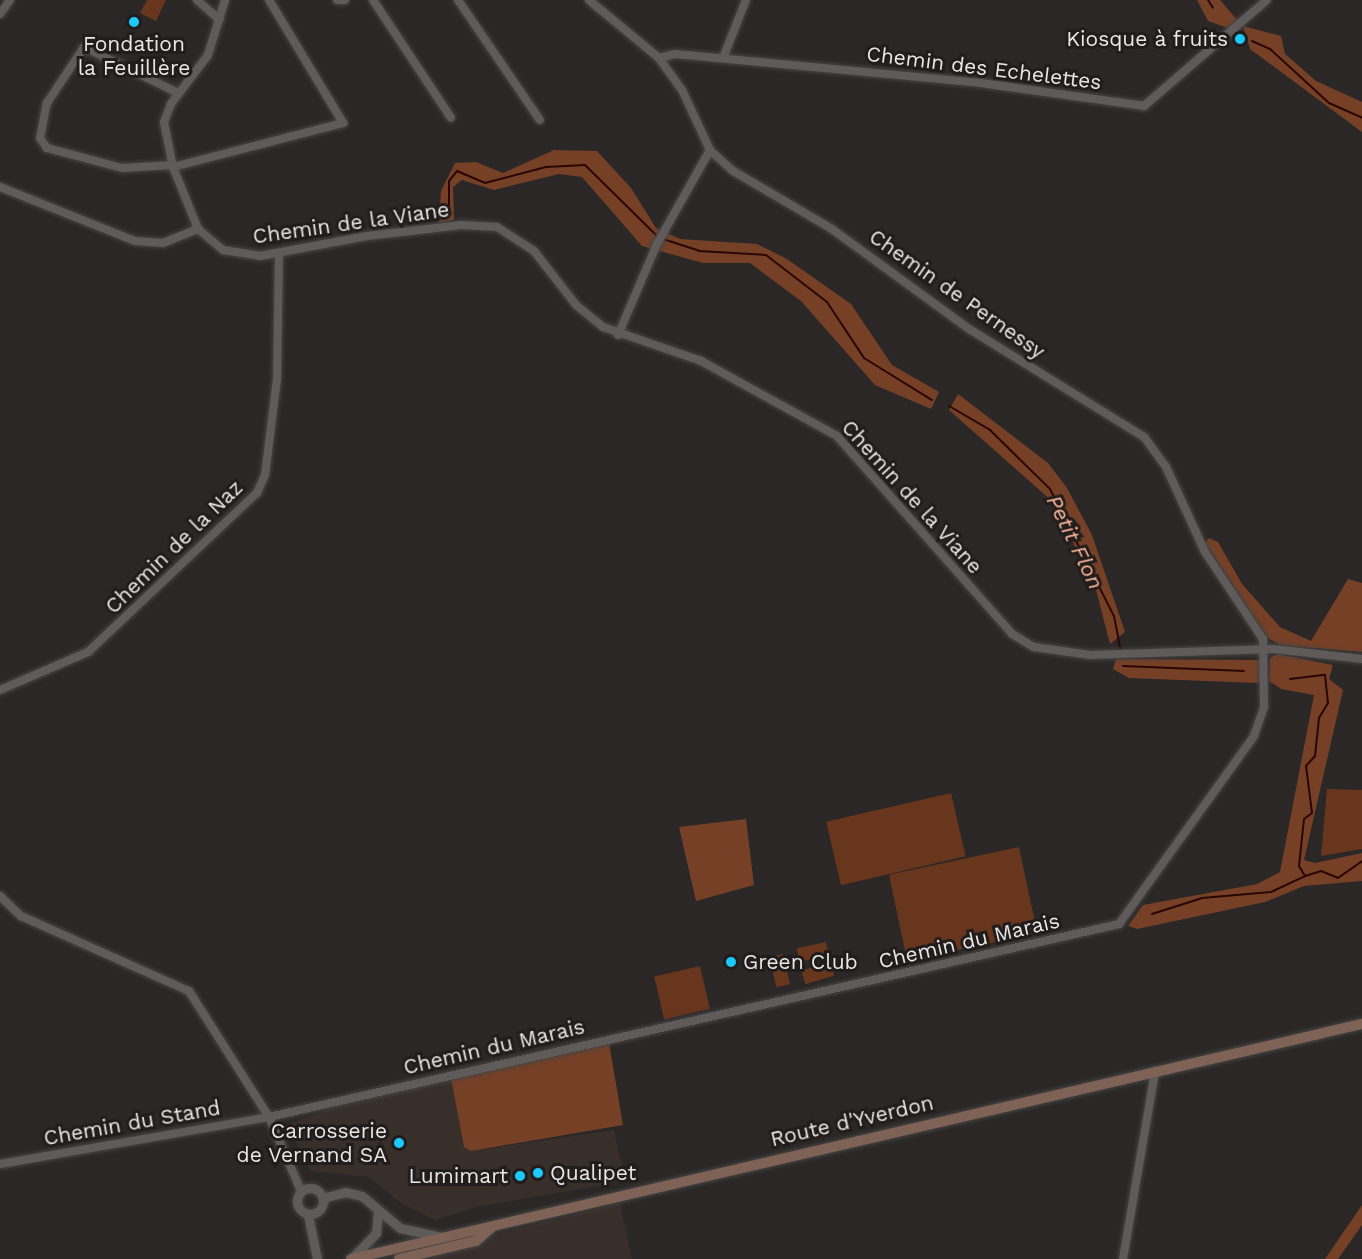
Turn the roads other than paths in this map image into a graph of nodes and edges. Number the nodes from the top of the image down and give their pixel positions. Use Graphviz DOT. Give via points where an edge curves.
graph roads {
  1 [pos="10,0"];
  2 [pos="197,0"];
  3 [pos="225,0"];
  4 [pos="269,0"];
  5 [pos="337,0"];
  6 [pos="345,0"];
  7 [pos="373,0"];
  8 [pos="458,0"];
  9 [pos="589,0"];
  10 [pos="746,0"];
  11 [pos="1267,0"];
  12 [pos="0,14"];
  13 [pos="220,20"];
  14 [pos="659,57"];
  15 [pos="723,58"];
  16 [pos="178,93"];
  17 [pos="451,118"];
  18 [pos="540,120"];
  19 [pos="710,150"];
  20 [pos="173,166"];
  21 [pos="0,187"];
  22 [pos="198,229"];
  23 [pos="279,254"];
  24 [pos="618,335"];
  25 [pos="1266,651"];
  26 [pos="1362,659"];
  27 [pos="0,690"];
  28 [pos="0,896"];
  29 [pos="1362,1024"];
  30 [pos="1155,1071"];
  31 [pos="269,1117"];
  32 [pos="0,1164"];
  33 [pos="301,1191"];
  34 [pos="323,1198"];
  35 [pos="378,1212"];
  36 [pos="308,1215"];
  37 [pos="493,1226"];
  38 [pos="444,1237"];
  39 [pos="316,1255"];
  40 [pos="351,1259"];
  41 [pos="399,1259"];
  42 [pos="1123,1259"];
  1 -- 12 [label="street"];
  2 -- 13 [label="street"];
  3 -- 13 [label="street"];
  4 -- 20 [label="street" via="343,123"];
  5 -- 6 [label="street"];
  7 -- 17 [label="street"];
  8 -- 18 [label="street"];
  9 -- 14 [label="street, Chemin de Pernessy"];
  10 -- 15 [label="street"];
  11 -- 15 [label="street, Chemin des Echelettes" via="1144,106 981,82"];
  13 -- 16 [label="street" via="208,55"];
  14 -- 15 [label="street, Chemin des Echelettes"];
  14 -- 19 [label="street, Chemin de Pernessy" via="682,90"];
  16 -- 20 [label="street" via="164,122"];
  16 -- 20 [label="street" via="84,47 47,103 40,138 47,148 122,168"];
  19 -- 24 [label="street" via="657,244"];
  19 -- 25 [label="street, Chemin de Pernessy" via="733,171 832,229 969,329 1144,437"];
  20 -- 22 [label="street"];
  21 -- 22 [label="street" via="135,241 163,243"];
  22 -- 23 [label="street, Chemin de la Viane" via="230,253"];
  23 -- 24 [label="street, Chemin de la Viane" via="368,236 461,225 497,228 534,250 576,306"];
  23 -- 27 [label="street, Chemin de la Naz" via="277,379 265,475 257,493 129,618 70,664"];
  24 -- 25 [label="street, Chemin de la Viane" via="701,361 837,436 1012,634 1034,648 1090,655"];
  25 -- 26 [label="street, Chemin de la Viane"];
  25 -- 31 [label="street, Chemin du Marais" via="1264,707 1254,736 1119,924"];
  28 -- 31 [label="street" via="21,916 189,991"];
  29 -- 30 [label="main road, Route d'Yverdon"];
  30 -- 37 [label="main road, Route d'Yverdon"];
  30 -- 42 [label="street"];
  31 -- 32 [label="street, Chemin du Stand"];
  31 -- 33 [label="street"];
  33 -- 34 [label="street" via="314,1189"];
  33 -- 36 [label="street" via="298,1207"];
  34 -- 35 [label="street" via="352,1193"];
  34 -- 36 [label="street" via="320,1210"];
  35 -- 38 [label="street" via="406,1230"];
  35 -- 40 [label="street" via="376,1233"];
  36 -- 39 [label="street"];
  37 -- 38 [label="main road, Route d'Yverdon"];
  37 -- 41 [label="main road" via="476,1241"];
  38 -- 40 [label="main road, Route d'Yverdon"];
}
